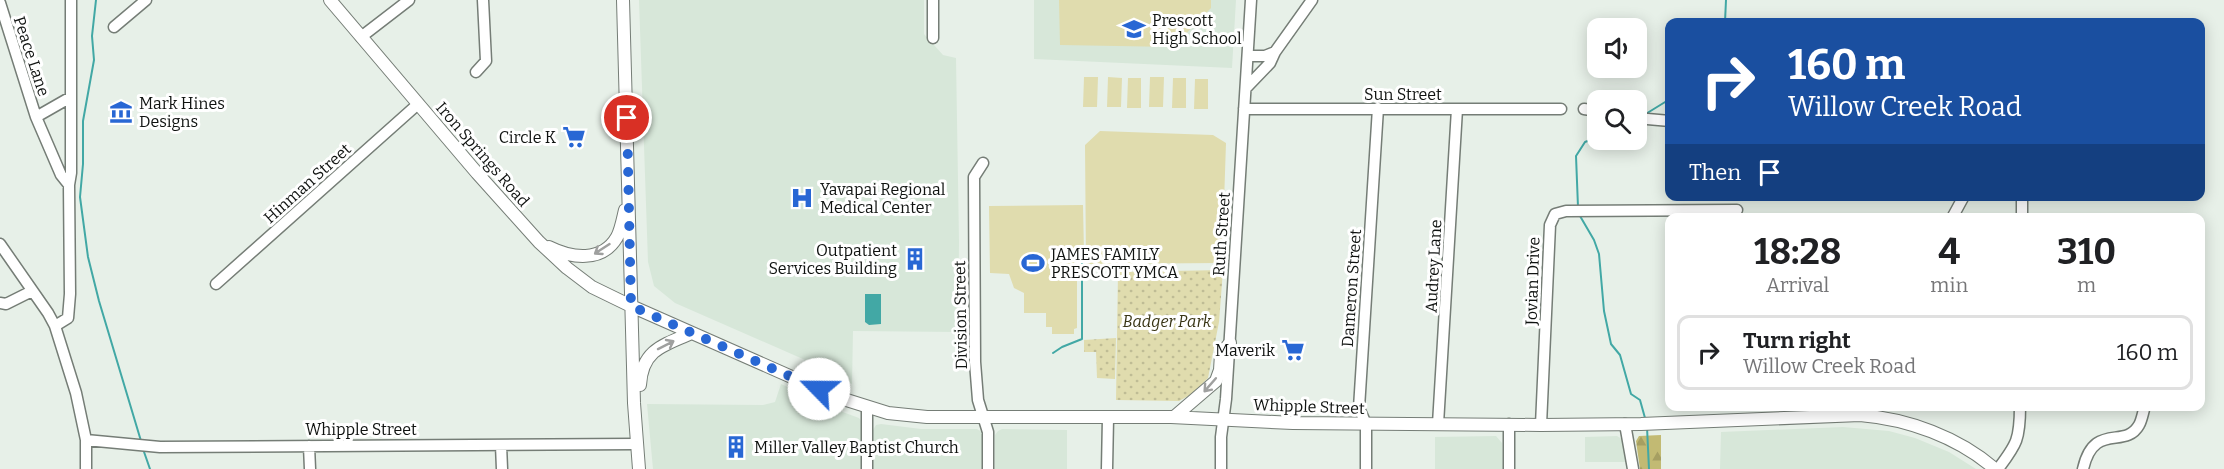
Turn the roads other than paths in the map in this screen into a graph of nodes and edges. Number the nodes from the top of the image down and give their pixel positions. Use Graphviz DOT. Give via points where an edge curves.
graph roads {
  1 [pos="71,0"];
  2 [pos="146,0"];
  3 [pos="330,0"];
  4 [pos="409,0"];
  5 [pos="483,0"];
  6 [pos="623,0"];
  7 [pos="933,0"];
  8 [pos="1251,0"];
  9 [pos="1312,0"];
  10 [pos="0,3"];
  11 [pos="114,27"];
  12 [pos="361,36"];
  13 [pos="933,38"];
  14 [pos="1275,52"];
  15 [pos="1248,56"];
  16 [pos="476,72"];
  17 [pos="1246,88"];
  18 [pos="71,97"];
  19 [pos="418,104"];
  20 [pos="1378,108"];
  21 [pos="1244,109"];
  22 [pos="1457,109"];
  23 [pos="1561,109"];
  24 [pos="1584,109"];
  25 [pos="1587,109"];
  26 [pos="36,117"];
  27 [pos="1647,119"];
  28 [pos="1665,121"];
  29 [pos="983,163"];
  30 [pos="69,185"];
  31 [pos="628,200"];
  32 [pos="1737,210"];
  33 [pos="539,242"];
  34 [pos="0,244"];
  35 [pos="216,284"];
  36 [pos="32,291"];
  37 [pos="0,303"];
  38 [pos="631,306"];
  39 [pos="54,326"];
  40 [pos="692,333"];
  41 [pos="1230,343"];
  42 [pos="634,403"];
  43 [pos="867,407"];
  44 [pos="1871,411"];
  45 [pos="2020,411"];
  46 [pos="2144,411"];
  47 [pos="1108,417"];
  48 [pos="1174,417"];
  49 [pos="985,418"];
  50 [pos="1224,420"];
  51 [pos="1366,424"];
  52 [pos="1438,424"];
  53 [pos="1509,424"];
  54 [pos="1625,424"];
  55 [pos="1541,425"];
  56 [pos="86,440"];
  57 [pos="636,444"];
  58 [pos="501,445"];
  59 [pos="309,446"];
  60 [pos="86,469"];
  61 [pos="310,469"];
  62 [pos="502,469"];
  63 [pos="639,469"];
  64 [pos="867,469"];
  65 [pos="988,469"];
  66 [pos="1107,469"];
  67 [pos="1221,469"];
  68 [pos="1366,469"];
  69 [pos="1509,469"];
  70 [pos="1634,469"];
  71 [pos="1997,469"];
  72 [pos="2083,469"];
  1 -- 18 [label="street"];
  2 -- 11 [label="street"];
  3 -- 12 [label="main road, Iron Springs Road"];
  4 -- 12 [label="street"];
  5 -- 16 [label="street" via="486,61"];
  6 -- 31 [label="main road"];
  7 -- 13 [label="street"];
  8 -- 15 [label="street, Ruth Street"];
  9 -- 14 [label="street"];
  10 -- 26 [label="street, Peace Lane"];
  12 -- 19 [label="main road, Iron Springs Road"];
  14 -- 15 [label="street"];
  14 -- 17 [label="street" via="1270,63"];
  15 -- 17 [label="street, Ruth Street"];
  17 -- 21 [label="street, Ruth Street"];
  18 -- 26 [label="street"];
  18 -- 30 [label="street"];
  19 -- 33 [label="main road, Iron Springs Road"];
  19 -- 35 [label="street, Hinman Street"];
  20 -- 21 [label="street, Sun Street"];
  20 -- 22 [label="street, Sun Street"];
  20 -- 51 [label="street, Dameron Street" via="1359,401"];
  21 -- 41 [label="street, Ruth Street"];
  22 -- 23 [label="street, Sun Street"];
  22 -- 52 [label="street, Audrey Lane"];
  24 -- 25 [label="street"];
  26 -- 30 [label="street, Peace Lane"];
  27 -- 28 [label="street"];
  29 -- 49 [label="street, Division Street" via="974,177 974,330 978,400"];
  30 -- 39 [label="street" via="68,318"];
  31 -- 33 [label="main road, one-way" via="617,237 601,252 579,257"];
  31 -- 38 [label="main road"];
  32 -- 55 [label="street, Jovian Drive" via="1555,214 1550,225"];
  33 -- 38 [label="main road, Iron Springs Road" via="592,286"];
  34 -- 36 [label="street"];
  36 -- 37 [label="street" via="6,304"];
  36 -- 39 [label="street"];
  38 -- 40 [label="main road, Whipple Street"];
  38 -- 42 [label="main road"];
  39 -- 56 [label="street" via="76,393"];
  42 -- 40 [label="main road, one-way" via="640,390 641,370 650,355"];
  40 -- 43 [label="main road, Whipple Street"];
  41 -- 48 [label="main road, one-way" via="1221,354 1216,381"];
  41 -- 50 [label="street, Ruth Street"];
  42 -- 57 [label="main road"];
  43 -- 49 [label="main road, Whipple Street" via="927,417"];
  43 -- 64 [label="street"];
  44 -- 54 [label="main road, Whipple Street"];
  44 -- 71 [label="main road, Whipple Street" via="1940,435"];
  45 -- 71 [label="street" via="2016,445"];
  46 -- 72 [label="street" via="2139,426 2130,436 2102,439 2092,446"];
  47 -- 48 [label="main road, Whipple Street"];
  47 -- 49 [label="main road, Whipple Street"];
  47 -- 66 [label="street"];
  48 -- 50 [label="main road, Whipple Street"];
  49 -- 65 [label="street, Division Street"];
  50 -- 51 [label="main road, Whipple Street"];
  50 -- 67 [label="street, Ruth Street"];
  51 -- 52 [label="main road, Whipple Street"];
  51 -- 68 [label="street, Dameron Street"];
  52 -- 53 [label="main road, Whipple Street"];
  53 -- 55 [label="main road, Whipple Street"];
  53 -- 69 [label="street"];
  54 -- 55 [label="main road, Whipple Street"];
  54 -- 70 [label="street"];
  56 -- 59 [label="street, Whipple Street" via="160,447"];
  56 -- 60 [label="street"];
  57 -- 58 [label="street, Whipple Street"];
  57 -- 63 [label="main road"];
  58 -- 59 [label="street, Whipple Street"];
  58 -- 62 [label="street"];
  59 -- 61 [label="street"];
}
